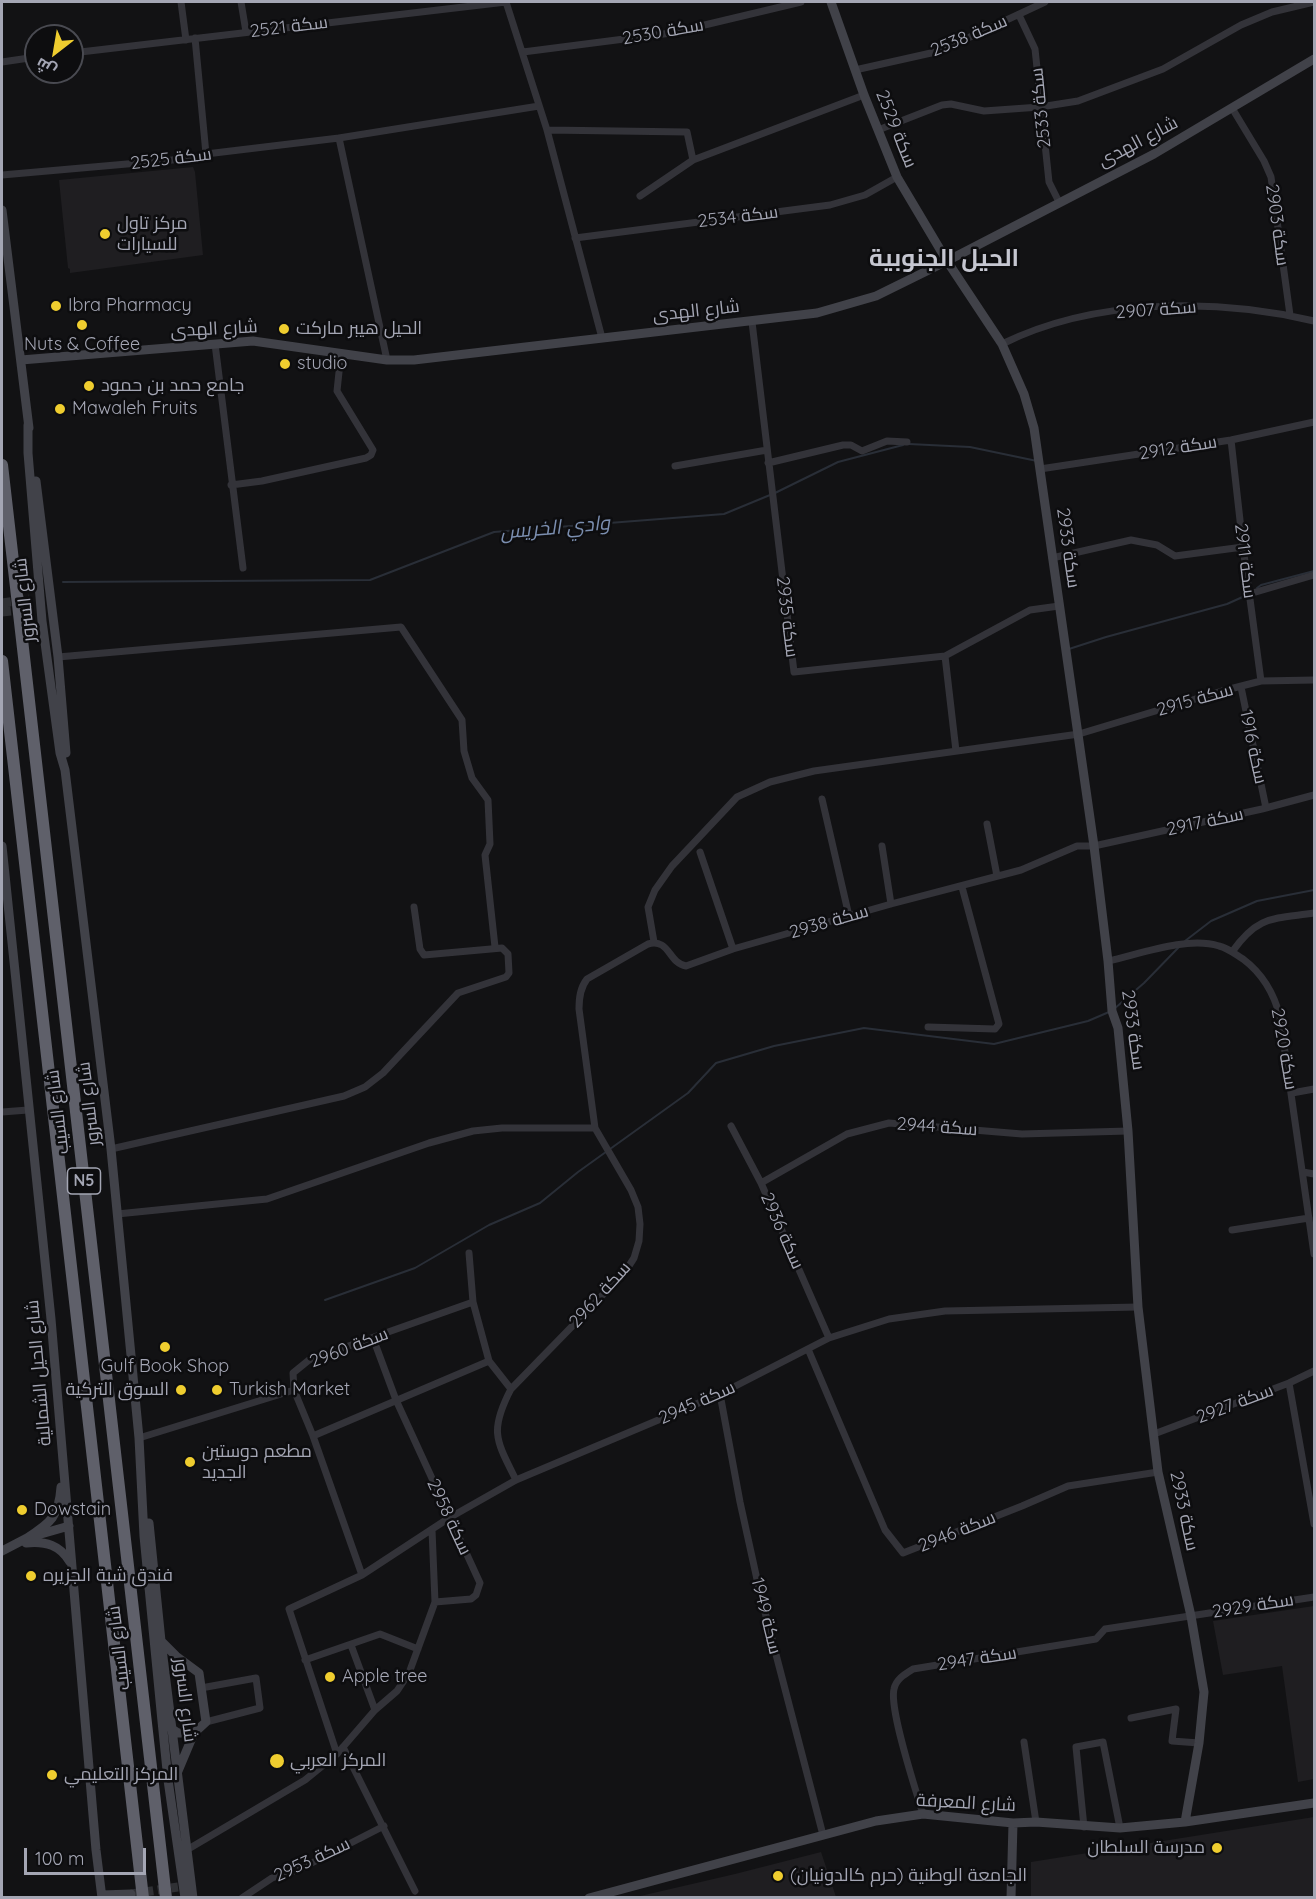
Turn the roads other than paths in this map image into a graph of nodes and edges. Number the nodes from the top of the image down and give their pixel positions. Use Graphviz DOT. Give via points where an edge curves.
graph roads {
  1 [pos="181,2"];
  2 [pos="241,2"];
  3 [pos="506,2"];
  4 [pos="801,2"];
  5 [pos="831,2"];
  6 [pos="1045,2"];
  7 [pos="1314,2"];
  8 [pos="1019,15"];
  9 [pos="246,32"];
  10 [pos="195,38"];
  11 [pos="186,39"];
  12 [pos="84,52"];
  13 [pos="523,52"];
  14 [pos="24,59"];
  15 [pos="1314,59"];
  16 [pos="2,62"];
  17 [pos="855,70"];
  18 [pos="864,95"];
  19 [pos="539,106"];
  20 [pos="1041,107"];
  21 [pos="1232,108"];
  22 [pos="547,130"];
  23 [pos="878,130"];
  24 [pos="339,138"];
  25 [pos="206,154"];
  26 [pos="693,160"];
  27 [pos="2,175"];
  28 [pos="897,177"];
  29 [pos="640,196"];
  30 [pos="1059,202"];
  31 [pos="2,210"];
  32 [pos="575,238"];
  33 [pos="947,261"];
  34 [pos="1290,315"];
  35 [pos="1314,321"];
  36 [pos="752,322"];
  37 [pos="602,338"];
  38 [pos="215,344"];
  39 [pos="1002,344"];
  40 [pos="341,353"];
  41 [pos="21,360"];
  42 [pos="387,360"];
  43 [pos="1314,422"];
  44 [pos="1231,440"];
  45 [pos="907,442"];
  46 [pos="767,450"];
  47 [pos="768,463"];
  48 [pos="2,465"];
  49 [pos="675,466"];
  50 [pos="1040,469"];
  51 [pos="231,485"];
  52 [pos="1243,547"];
  53 [pos="1052,558"];
  54 [pos="243,568"];
  55 [pos="1314,575"];
  56 [pos="1249,594"];
  57 [pos="46,603"];
  58 [pos="29,604"];
  59 [pos="1059,606"];
  60 [pos="945,656"];
  61 [pos="58,657"];
  62 [pos="2,662"];
  63 [pos="1314,680"];
  64 [pos="1262,681"];
  65 [pos="1241,687"];
  66 [pos="1079,734"];
  67 [pos="956,751"];
  68 [pos="65,770"];
  69 [pos="1314,795"];
  70 [pos="822,799"];
  71 [pos="1266,808"];
  72 [pos="987,824"];
  73 [pos="2,846"];
  74 [pos="882,846"];
  75 [pos="1094,846"];
  76 [pos="700,852"];
  77 [pos="997,876"];
  78 [pos="962,887"];
  79 [pos="891,904"];
  80 [pos="414,907"];
  81 [pos="1314,913"];
  82 [pos="849,916"];
  83 [pos="654,942"];
  84 [pos="495,947"];
  85 [pos="733,948"];
  86 [pos="1232,952"];
  87 [pos="1108,961"];
  88 [pos="928,1027"];
  89 [pos="1314,1089"];
  90 [pos="1292,1093"];
  91 [pos="28,1110"];
  92 [pos="2,1112"];
  93 [pos="731,1126"];
  94 [pos="595,1128"];
  95 [pos="1128,1131"];
  96 [pos="111,1149"];
  97 [pos="1303,1172"];
  98 [pos="1314,1174"];
  99 [pos="760,1183"];
  100 [pos="117,1214"];
  101 [pos="1310,1218"];
  102 [pos="1232,1230"];
  103 [pos="469,1253"];
  104 [pos="1314,1254"];
  105 [pos="473,1302"];
  106 [pos="1137,1307"];
  107 [pos="373,1338"];
  108 [pos="830,1338"];
  109 [pos="808,1349"];
  110 [pos="489,1361"];
  111 [pos="1314,1371"];
  112 [pos="1289,1383"];
  113 [pos="511,1389"];
  114 [pos="294,1390"];
  115 [pos="720,1394"];
  116 [pos="396,1400"];
  117 [pos="1154,1434"];
  118 [pos="313,1436"];
  119 [pos="139,1438"];
  120 [pos="62,1452"];
  121 [pos="1158,1472"];
  122 [pos="516,1480"];
  123 [pos="1312,1493"];
  124 [pos="143,1507"];
  125 [pos="449,1518"];
  126 [pos="1314,1524"];
  127 [pos="69,1526"];
  128 [pos="432,1530"];
  129 [pos="27,1538"];
  130 [pos="12,1546"];
  131 [pos="2,1551"];
  132 [pos="72,1565"];
  133 [pos="362,1575"];
  134 [pos="1314,1597"];
  135 [pos="435,1602"];
  136 [pos="1191,1616"];
  137 [pos="161,1641"];
  138 [pos="351,1645"];
  139 [pos="418,1649"];
  140 [pos="176,1656"];
  141 [pos="305,1660"];
  142 [pos="164,1665"];
  143 [pos="157,1673"];
  144 [pos="201,1688"];
  145 [pos="375,1710"];
  146 [pos="1131,1718"];
  147 [pos="162,1721"];
  148 [pos="206,1722"];
  149 [pos="172,1731"];
  150 [pos="194,1733"];
  151 [pos="1024,1742"];
  152 [pos="1199,1743"];
  153 [pos="344,1747"];
  154 [pos="337,1754"];
  155 [pos="177,1773"];
  156 [pos="1314,1803"];
  157 [pos="923,1814"];
  158 [pos="1036,1822"];
  159 [pos="1185,1822"];
  160 [pos="1013,1823"];
  161 [pos="384,1826"];
  162 [pos="1084,1827"];
  163 [pos="1120,1828"];
  164 [pos="823,1835"];
  165 [pos="184,1852"];
  166 [pos="184,1886"];
  167 [pos="415,1891"];
  168 [pos="610,1895"];
  169 [pos="102,1896"];
  170 [pos="137,1896"];
  171 [pos="192,1897"];
  172 [pos="166,1898"];
  173 [pos="185,1898"];
  174 [pos="242,1898"];
  175 [pos="589,1898"];
  176 [pos="1011,1898"];
  1 -- 11 [label="street"];
  2 -- 9 [label="street"];
  3 -- 9 [label="street, سكة 2521"];
  3 -- 13 [label="street"];
  4 -- 13 [label="street, سكة 2530" via="671,33"];
  5 -- 17 [label="street, سكة 2529"];
  6 -- 8 [label="street, سكة 2538"];
  7 -- 20 [label="street" via="1272,12 1241,25 1163,69 1127,84 1078,101"];
  8 -- 17 [label="street, سكة 2538" via="940,51"];
  8 -- 20 [label="street, سكة 2533" via="1035,49"];
  9 -- 10 [label="street, سكة 2521"];
  10 -- 11 [label="street, سكة 2521"];
  10 -- 25 [label="street"];
  11 -- 12 [label="street, سكة 2521"];
  13 -- 19 [label="street"];
  14 -- 16 [label="street"];
  15 -- 21 [label="street, شارع الهدى"];
  17 -- 18 [label="street, سكة 2529"];
  18 -- 23 [label="street, سكة 2529"];
  18 -- 26 [label="street"];
  19 -- 22 [label="street"];
  19 -- 24 [label="street, سكة 2525"];
  20 -- 23 [label="street" via="984,111 942,105"];
  20 -- 30 [label="street, سكة 2533" via="1049,182"];
  21 -- 30 [label="street, شارع الهدى" via="1154,154"];
  21 -- 34 [label="street, سكة 2903" via="1271,177"];
  22 -- 26 [label="street" via="687,132"];
  22 -- 32 [label="street"];
  23 -- 28 [label="street, سكة 2529"];
  24 -- 25 [label="street, سكة 2525"];
  24 -- 42 [label="street"];
  25 -- 27 [label="street, سكة 2525"];
  26 -- 29 [label="street"];
  28 -- 32 [label="street, سكة 2534" via="865,195 830,205"];
  28 -- 33 [label="street, سكة 2529"];
  30 -- 33 [label="street, شارع الهدى"];
  31 -- 41 [label="street, شارع السرور"];
  32 -- 37 [label="street"];
  33 -- 36 [label="street, شارع الهدى" via="876,296 845,306"];
  33 -- 39 [label="street, سكة 2933"];
  34 -- 35 [label="street, سكة 2907"];
  34 -- 39 [label="street, سكة 2907" via="1199,306 1134,309 1053,322"];
  36 -- 37 [label="street, شارع الهدى"];
  36 -- 46 [label="street, سكة 2935"];
  37 -- 42 [label="street, شارع الهدى" via="444,358"];
  38 -- 40 [label="street, شارع الهدى" via="253,341"];
  38 -- 41 [label="street, شارع الهدى"];
  38 -- 51 [label="street"];
  39 -- 50 [label="street, سكة 2933" via="1024,394"];
  40 -- 42 [label="street, شارع الهدى"];
  40 -- 51 [label="street" via="337,391 373,450 371,455"];
  41 -- 57 [label="street, شارع السرور"];
  43 -- 44 [label="street, سكة 2912"];
  44 -- 50 [label="street, سكة 2912"];
  44 -- 52 [label="street, سكة 2911"];
  45 -- 47 [label="street" via="887,441 862,451 843,445"];
  46 -- 47 [label="street, سكة 2935"];
  46 -- 49 [label="street"];
  47 -- 60 [label="street, سكة 2935" via="794,672"];
  48 -- 172 [label="highway, شارع السيب / N5"];
  50 -- 53 [label="street, سكة 2933"];
  51 -- 54 [label="street"];
  52 -- 53 [label="street" via="1175,556 1158,545 1131,540"];
  52 -- 56 [label="street, سكة 2911"];
  53 -- 59 [label="street, سكة 2933"];
  55 -- 56 [label="street"];
  56 -- 64 [label="street, سكة 2911"];
  57 -- 58 [label="street"];
  57 -- 61 [label="street, شارع السرور"];
  57 -- 68 [label="street, شارع السرور" via="60,753"];
  59 -- 60 [label="street, سكة 2935" via="1030,610"];
  59 -- 66 [label="street, سكة 2933"];
  60 -- 67 [label="street"];
  61 -- 68 [label="street, شارع السرور"];
  61 -- 84 [label="street" via="401,627 462,720 464,751 472,778 488,800 490,844 485,855"];
  62 -- 170 [label="highway, شارع السيب / N5"];
  63 -- 64 [label="street, سكة 2915"];
  64 -- 65 [label="street, سكة 2915"];
  65 -- 66 [label="street, سكة 2915"];
  65 -- 71 [label="street, سكة 1916"];
  66 -- 67 [label="street, سكة 2915"];
  66 -- 75 [label="street, سكة 2933"];
  67 -- 83 [label="street, سكة 2915" via="814,771 770,782 737,797 672,866 655,890 648,907"];
  68 -- 96 [label="street, شارع السرور"];
  69 -- 71 [label="street, سكة 2917"];
  70 -- 82 [label="street"];
  71 -- 75 [label="street, سكة 2917"];
  72 -- 77 [label="street"];
  73 -- 91 [label="street, شارع الحيل الشمالية"];
  74 -- 79 [label="street"];
  75 -- 77 [label="street, سكة 2938" via="1077,846 1027,868"];
  75 -- 87 [label="street, سكة 2933"];
  76 -- 85 [label="street"];
  77 -- 78 [label="street, سكة 2938"];
  78 -- 79 [label="street, سكة 2938"];
  78 -- 88 [label="street" via="999,1024 995,1029"];
  79 -- 82 [label="street, سكة 2938"];
  80 -- 84 [label="street" via="424,955"];
  81 -- 86 [label="street" via="1265,920 1250,930"];
  82 -- 85 [label="street, سكة 2938"];
  83 -- 85 [label="street, سكة 2938" via="665,946 674,961 686,966"];
  83 -- 94 [label="street, سكة 2962" via="593,975 583,985 579,1009"];
  84 -- 96 [label="street" via="508,954 506,977 458,993 365,1087 344,1096"];
  86 -- 87 [label="street, سكة 2920" via="1217,945 1191,943"];
  86 -- 90 [label="street, سكة 2920" via="1252,966 1271,990 1280,1017"];
  87 -- 95 [label="street, سكة 2933"];
  89 -- 90 [label="street"];
  90 -- 97 [label="street, سكة 2920"];
  91 -- 92 [label="street"];
  91 -- 120 [label="street, شارع الحيل الشمالية"];
  93 -- 99 [label="street, سكة 2936"];
  94 -- 100 [label="street" via="473,1131 267,1199"];
  94 -- 113 [label="street, سكة 2962" via="638,1206 639,1241 634,1258 625,1272"];
  95 -- 99 [label="street, سكة 2944" via="1022,1134 889,1123 848,1134"];
  95 -- 106 [label="street, سكة 2933"];
  96 -- 100 [label="street, شارع السرور"];
  97 -- 98 [label="street"];
  97 -- 101 [label="street, سكة 2920"];
  99 -- 108 [label="street, سكة 2936"];
  100 -- 119 [label="street, شارع السرور"];
  101 -- 102 [label="street"];
  101 -- 104 [label="street, سكة 2920"];
  103 -- 105 [label="street"];
  105 -- 107 [label="street, سكة 2960"];
  105 -- 110 [label="street"];
  106 -- 108 [label="street, سكة 2945" via="945,1311 890,1319"];
  106 -- 117 [label="street, سكة 2933"];
  107 -- 114 [label="street, سكة 2960" via="309,1360 293,1373"];
  107 -- 116 [label="street, سكة 2958"];
  108 -- 109 [label="street, سكة 2945"];
  109 -- 115 [label="street, سكة 2945"];
  109 -- 121 [label="street, سكة 2946" via="885,1530 903,1553 1068,1486"];
  110 -- 113 [label="street"];
  110 -- 116 [label="street"];
  111 -- 112 [label="street, سكة 2927"];
  112 -- 117 [label="street, سكة 2927"];
  112 -- 123 [label="street"];
  113 -- 122 [label="street, سكة 2962" via="501,1407 496,1432"];
  114 -- 118 [label="street, سكة 2960"];
  114 -- 119 [label="street"];
  115 -- 122 [label="street, سكة 2945"];
  115 -- 164 [label="street, سكة 1949" via="760,1593"];
  116 -- 118 [label="street"];
  116 -- 125 [label="street, سكة 2958"];
  117 -- 121 [label="street, سكة 2933"];
  118 -- 133 [label="street, سكة 2960"];
  119 -- 124 [label="street, شارع السرور"];
  120 -- 127 [label="street, شارع الحيل الشمالية"];
  120 -- 129 [label="street" via="57,1510 48,1525"];
  121 -- 136 [label="street, سكة 2933"];
  122 -- 125 [label="street, سكة 2945"];
  123 -- 126 [label="street"];
  124 -- 137 [label="street, شارع السرور" via="149,1523"];
  124 -- 143 [label="street, شارع السرور"];
  125 -- 128 [label="street, سكة 2945"];
  125 -- 135 [label="street, سكة 2958" via="480,1583 479,1590 471,1599"];
  127 -- 129 [label="street"];
  127 -- 132 [label="street, شارع الحيل الشمالية"];
  128 -- 133 [label="street, سكة 2945"];
  128 -- 135 [label="street"];
  129 -- 130 [label="street"];
  130 -- 131 [label="street"];
  130 -- 132 [label="street" via="49,1544 65,1553"];
  132 -- 169 [label="street, شارع الحيل الشمالية"];
  133 -- 141 [label="street, سكة 2945" via="289,1609"];
  134 -- 136 [label="street, سكة 2929"];
  135 -- 139 [label="street"];
  136 -- 152 [label="street, سكة 2933" via="1204,1692"];
  136 -- 157 [label="street, سكة 2947" via="1105,1629 1096,1639 913,1669 901,1677 894,1688 893,1703"];
  137 -- 140 [label="street"];
  137 -- 142 [label="street, شارع السرور"];
  138 -- 139 [label="street" via="380,1634"];
  138 -- 141 [label="street"];
  138 -- 145 [label="street"];
  139 -- 145 [label="street" via="397,1691"];
  140 -- 142 [label="street"];
  140 -- 144 [label="street" via="199,1672"];
  141 -- 154 [label="street"];
  142 -- 143 [label="street"];
  142 -- 149 [label="street, شارع السرور"];
  143 -- 147 [label="street, شارع السرور"];
  144 -- 148 [label="street"];
  144 -- 148 [label="street" via="256,1678 260,1708"];
  145 -- 153 [label="street"];
  146 -- 152 [label="street" via="1176,1709 1172,1741"];
  147 -- 149 [label="street"];
  147 -- 165 [label="street, شارع السرور" via="168,1780"];
  148 -- 150 [label="street"];
  149 -- 150 [label="street"];
  149 -- 155 [label="street, شارع السرور"];
  150 -- 155 [label="street"];
  151 -- 158 [label="street"];
  152 -- 159 [label="street, سكة 2933"];
  153 -- 154 [label="street"];
  153 -- 161 [label="street"];
  154 -- 165 [label="street" via="305,1780"];
  155 -- 165 [label="street, شارع السرور"];
  156 -- 159 [label="street, شارع المعرفة"];
  157 -- 160 [label="street, شارع المعرفة"];
  157 -- 164 [label="street, شارع المعرفة"];
  158 -- 160 [label="street, شارع المعرفة"];
  158 -- 162 [label="street, شارع المعرفة"];
  159 -- 163 [label="street, شارع المعرفة"];
  160 -- 176 [label="street"];
  161 -- 167 [label="street"];
  161 -- 174 [label="street, سكة 2953" via="300,1869 273,1878"];
  162 -- 163 [label="street, شارع المعرفة"];
  162 -- 163 [label="street" via="1076,1747 1103,1742"];
  164 -- 168 [label="street, شارع المعرفة"];
  165 -- 166 [label="street, شارع السرور"];
  166 -- 171 [label="street, شارع السرور"];
  166 -- 173 [label="street, شارع السرور"];
  168 -- 175 [label="street, شارع المعرفة"];
  169 -- 170 [label="street"];
}
